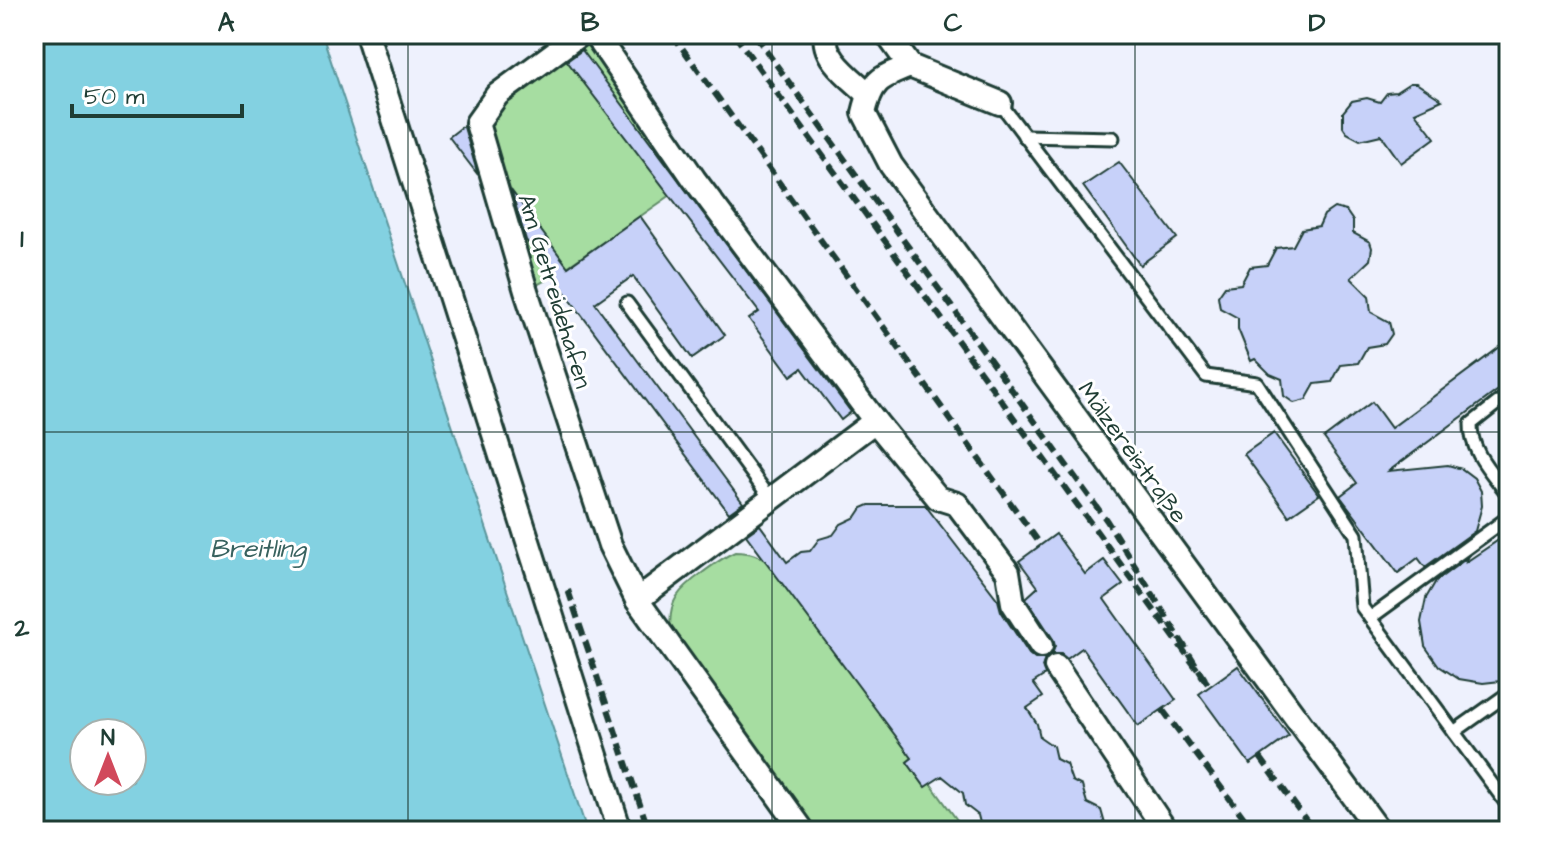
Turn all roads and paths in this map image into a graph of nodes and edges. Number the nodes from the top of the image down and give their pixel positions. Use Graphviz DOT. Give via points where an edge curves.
graph roads {
  1 [pos="367,34"];
  2 [pos="580,34"];
  3 [pos="595,34"];
  4 [pos="887,34"];
  5 [pos="823,36"];
  6 [pos="910,66"];
  7 [pos="869,95"];
  8 [pos="1000,103"];
  9 [pos="1024,136"];
  10 [pos="1113,138"];
  11 [pos="627,303"];
  12 [pos="1509,394"];
  13 [pos="875,421"];
  14 [pos="1509,496"];
  15 [pos="770,498"];
  16 [pos="1509,517"];
  17 [pos="637,600"];
  18 [pos="1370,618"];
  19 [pos="1041,646"];
  20 [pos="1056,667"];
  21 [pos="1509,693"];
  22 [pos="1454,732"];
  23 [pos="1509,807"];
  24 [pos="620,831"];
  25 [pos="803,831"];
  26 [pos="1166,831"];
  27 [pos="1379,831"];
  1 -- 24 [label="street"];
  2 -- 17 [label="street, Am Getreidehafen" via="497,95 477,123 610,545"];
  3 -- 13 [label="street" via="694,179"];
  4 -- 6 [label="street"];
  5 -- 7 [label="street" via="829,54"];
  6 -- 7 [label="street" via="882,77"];
  6 -- 8 [label="street"];
  7 -- 27 [label="street, Mälzereistraße" via="864,113 891,165"];
  8 -- 9 [label="lane"];
  9 -- 10 [label="lane"];
  9 -- 18 [label="lane" via="1206,376 1257,383 1356,535 1362,607"];
  11 -- 15 [label="lane"];
  12 -- 14 [label="lane" via="1471,424 1470,437"];
  13 -- 15 [label="street"];
  13 -- 19 [label="street" via="938,498 957,504 1000,560 1008,572 1013,603"];
  15 -- 17 [label="street"];
  16 -- 18 [label="lane"];
  17 -- 25 [label="street, Am Getreidehafen"];
  18 -- 22 [label="lane"];
  20 -- 26 [label="street"];
  21 -- 22 [label="lane"];
  22 -- 23 [label="lane"];
}
